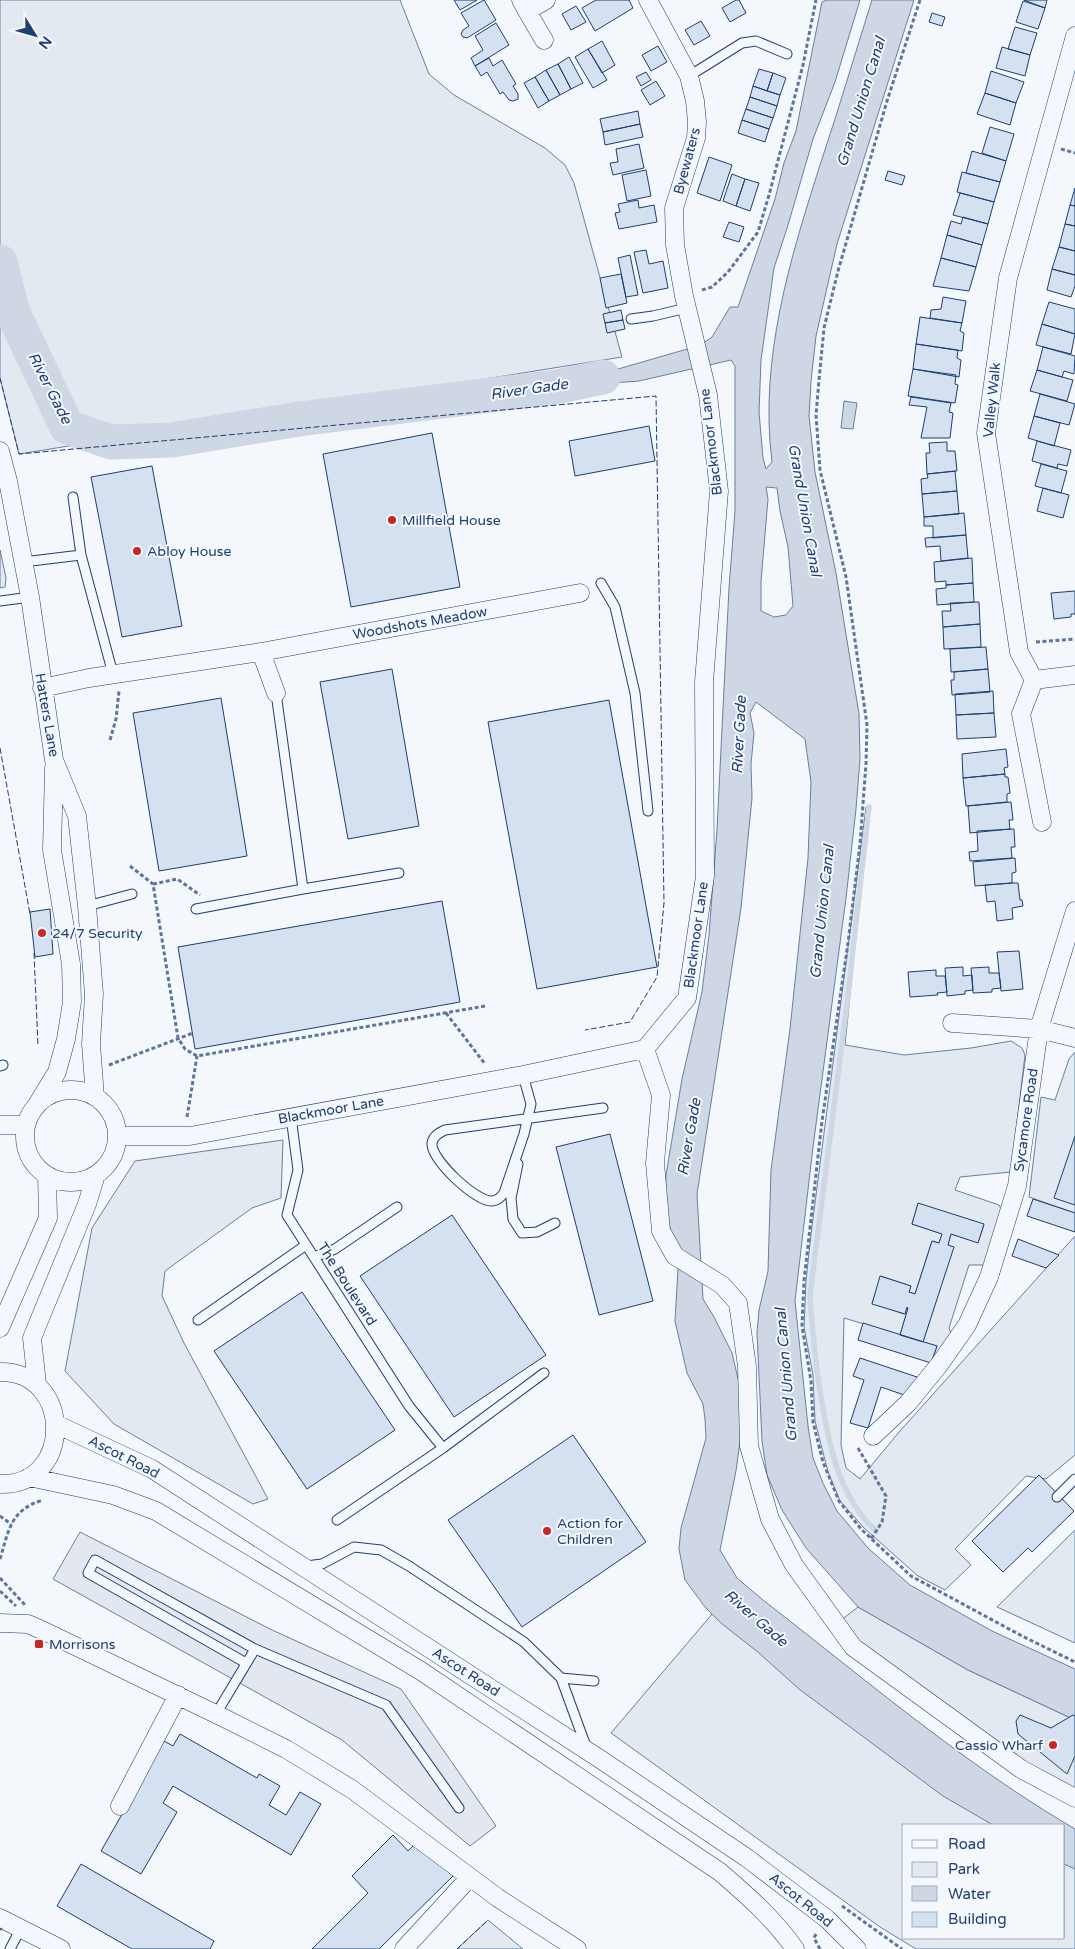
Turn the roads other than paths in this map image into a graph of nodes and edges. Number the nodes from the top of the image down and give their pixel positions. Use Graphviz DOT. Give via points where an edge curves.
graph roads {
  1 [pos="546,0"];
  2 [pos="648,0"];
  3 [pos="524,5"];
  4 [pos="1075,36"];
  5 [pos="544,40"];
  6 [pos="787,54"];
  7 [pos="689,76"];
  8 [pos="680,273"];
  9 [pos="686,302"];
  10 [pos="631,319"];
  11 [pos="0,450"];
  12 [pos="73,497"];
  13 [pos="81,556"];
  14 [pos="23,562"];
  15 [pos="601,583"];
  16 [pos="580,594"];
  17 [pos="30,597"];
  18 [pos="0,601"];
  19 [pos="261,652"];
  20 [pos="113,674"];
  21 [pos="1075,675"];
  22 [pos="1034,680"];
  23 [pos="42,688"];
  24 [pos="276,694"];
  25 [pos="54,760"];
  26 [pos="648,811"];
  27 [pos="1042,822"];
  28 [pos="399,873"];
  29 [pos="303,889"];
  30 [pos="132,894"];
  31 [pos="87,906"];
  32 [pos="196,909"];
  33 [pos="1075,911"];
  34 [pos="952,1023"];
  35 [pos="1039,1029"];
  36 [pos="1075,1038"];
  37 [pos="646,1049"];
  38 [pos="523,1075"];
  39 [pos="94,1097"];
  40 [pos="38,1103"];
  41 [pos="604,1108"];
  42 [pos="291,1117"];
  43 [pos="527,1119"];
  44 [pos="0,1125"];
  45 [pos="26,1126"];
  46 [pos="524,1134"];
  47 [pos="117,1136"];
  48 [pos="96,1174"];
  49 [pos="47,1175"];
  50 [pos="397,1207"];
  51 [pos="554,1222"];
  52 [pos="306,1245"];
  53 [pos="314,1257"];
  54 [pos="198,1320"];
  55 [pos="0,1328"];
  56 [pos="0,1372"];
  57 [pos="544,1372"];
  58 [pos="36,1384"];
  59 [pos="56,1424"];
  60 [pos="873,1436"];
  61 [pos="443,1448"];
  62 [pos="29,1477"];
  63 [pos="1075,1479"];
  64 [pos="0,1484"];
  65 [pos="1058,1497"];
  66 [pos="337,1520"];
  67 [pos="303,1566"];
  68 [pos="0,1623"];
  69 [pos="255,1649"];
  70 [pos="246,1664"];
  71 [pos="561,1678"];
  72 [pos="594,1681"];
  73 [pos="178,1695"];
  74 [pos="216,1714"];
  75 [pos="588,1751"];
  76 [pos="1075,1798"];
  77 [pos="120,1806"];
  78 [pos="459,1808"];
  79 [pos="470,1877"];
  80 [pos="0,1918"];
  81 [pos="21,1928"];
  82 [pos="10,1949"];
  83 [pos="61,1949"];
  84 [pos="404,1949"];
  85 [pos="577,1949"];
  86 [pos="795,1949"];
  87 [pos="858,1949"];
  1 -- 3 [label="street"];
  2 -- 7 [label="street, Byewaters"];
  3 -- 5 [label="street"];
  4 -- 22 [label="street, Valley Walk" via="1008,278 986,433 1019,652"];
  6 -- 7 [label="lane" via="756,41 742,43"];
  7 -- 8 [label="street, Byewaters" via="698,122 674,208"];
  8 -- 9 [label="street, Blackmoor Lane"];
  9 -- 10 [label="lane" via="653,316"];
  9 -- 37 [label="street, Blackmoor Lane" via="708,395 719,492 704,682 705,876 687,998"];
  11 -- 14 [label="street, Hatters Lane"];
  12 -- 13 [label="lane"];
  13 -- 14 [label="lane"];
  13 -- 20 [label="lane"];
  14 -- 17 [label="street, Hatters Lane"];
  15 -- 26 [label="lane" via="615,607 635,693"];
  16 -- 19 [label="street, Woodshots Meadow"];
  17 -- 18 [label="lane"];
  17 -- 23 [label="street, Hatters Lane"];
  19 -- 20 [label="street, Woodshots Meadow"];
  19 -- 24 [label="street"];
  20 -- 23 [label="street, Woodshots Meadow"];
  21 -- 22 [label="street"];
  22 -- 27 [label="street" via="1021,714"];
  23 -- 25 [label="street, Hatters Lane"];
  24 -- 29 [label="lane"];
  25 -- 31 [label="street, Hatters Lane" via="77,816"];
  25 -- 40 [label="street" via="52,850 71,964 72,1002 57,1072"];
  28 -- 29 [label="lane"];
  29 -- 32 [label="lane"];
  30 -- 31 [label="lane"];
  31 -- 39 [label="street, Hatters Lane" via="94,994 91,1044"];
  33 -- 35 [label="street, Sycamore Road"];
  34 -- 35 [label="street"];
  35 -- 36 [label="street"];
  35 -- 60 [label="street, Sycamore Road" via="1017,1186 988,1278 967,1325 939,1365 908,1403"];
  37 -- 38 [label="street, Blackmoor Lane"];
  37 -- 76 [label="street" via="661,1095 655,1163 661,1231 675,1256 722,1286 738,1303 748,1366 749,1446 770,1519 794,1565 853,1647 1022,1769"];
  38 -- 42 [label="street, Blackmoor Lane"];
  38 -- 43 [label="lane" via="531,1104"];
  39 -- 40 [label="street" via="74,1090 61,1091"];
  39 -- 47 [label="street" via="109,1110"];
  40 -- 45 [label="street"];
  41 -- 43 [label="lane"];
  42 -- 47 [label="street, Blackmoor Lane" via="190,1136"];
  42 -- 52 [label="lane, The Boulevard" via="298,1170 287,1215"];
  43 -- 46 [label="lane"];
  43 -- 46 [label="lane" via="445,1130 432,1141 432,1148 435,1157 467,1189 480,1199 492,1202 504,1192"];
  44 -- 45 [label="street"];
  45 -- 49 [label="street" via="28,1154"];
  46 -- 51 [label="lane" via="511,1198 513,1220 522,1233 537,1232"];
  47 -- 48 [label="street" via="110,1160"];
  48 -- 49 [label="street" via="71,1182"];
  48 -- 58 [label="street" via="87,1204 32,1338"];
  49 -- 55 [label="street" via="48,1218"];
  50 -- 53 [label="lane" via="335,1249"];
  52 -- 53 [label="lane, The Boulevard"];
  52 -- 54 [label="lane"];
  53 -- 61 [label="lane, The Boulevard" via="410,1406"];
  56 -- 58 [label="street" via="23,1376"];
  57 -- 61 [label="lane"];
  58 -- 59 [label="street" via="49,1400"];
  59 -- 62 [label="street" via="51,1453"];
  59 -- 67 [label="street, Ascot Road" via="152,1469"];
  61 -- 66 [label="lane"];
  62 -- 64 [label="street"];
  62 -- 86 [label="street, Ascot Road" via="113,1495 156,1511 421,1671 720,1872 756,1902"];
  63 -- 65 [label="lane"];
  67 -- 71 [label="lane" via="322,1564 354,1547 381,1550 524,1642"];
  67 -- 75 [label="street, Ascot Road"];
  68 -- 73 [label="street" via="28,1624"];
  69 -- 70 [label="lane"];
  69 -- 70 [label="lane" via="95,1560 88,1573"];
  69 -- 78 [label="lane" via="386,1705"];
  70 -- 74 [label="lane"];
  71 -- 72 [label="lane"];
  71 -- 75 [label="lane"];
  73 -- 74 [label="street"];
  73 -- 77 [label="street"];
  74 -- 79 [label="street" via="286,1749 352,1790"];
  75 -- 87 [label="street, Ascot Road" via="747,1858 827,1919"];
  79 -- 84 [label="street"];
  79 -- 85 [label="street"];
  80 -- 81 [label="street"];
  81 -- 82 [label="lane"];
  81 -- 83 [label="street"];
}
